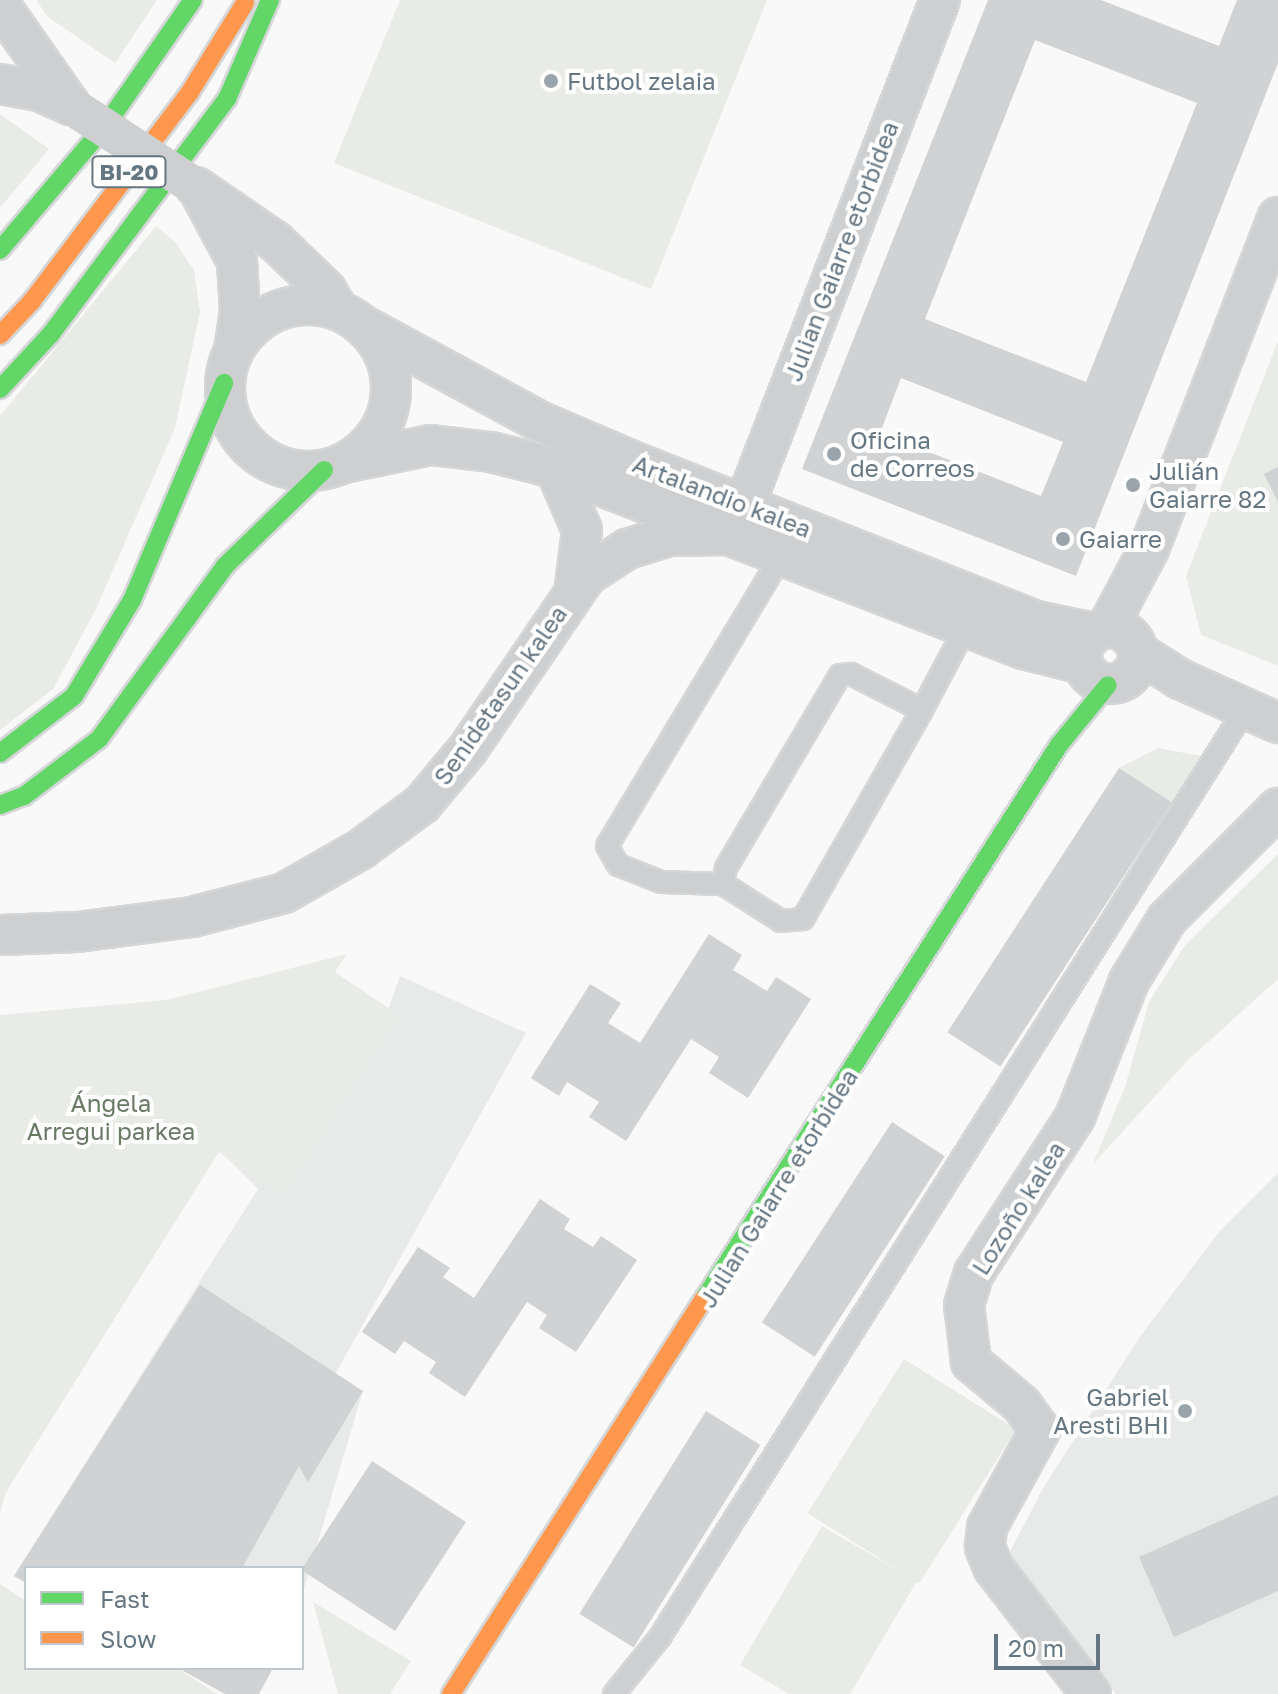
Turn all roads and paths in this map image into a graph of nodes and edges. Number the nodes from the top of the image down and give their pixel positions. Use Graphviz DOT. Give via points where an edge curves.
graph roads {
  1 [pos="193,0"];
  2 [pos="247,0"];
  3 [pos="270,0"];
  4 [pos="940,0"];
  5 [pos="0,5"];
  6 [pos="0,84"];
  7 [pos="70,105"];
  8 [pos="196,187"];
  9 [pos="1278,217"];
  10 [pos="0,250"];
  11 [pos="351,318"];
  12 [pos="0,335"];
  13 [pos="229,365"];
  14 [pos="0,389"];
  15 [pos="334,466"];
  16 [pos="555,468"];
  17 [pos="736,519"];
  18 [pos="781,556"];
  19 [pos="580,581"];
  20 [pos="966,627"];
  21 [pos="1109,657"];
  22 [pos="922,710"];
  23 [pos="1262,716"];
  24 [pos="0,753"];
  25 [pos="0,805"];
  26 [pos="1278,808"];
  27 [pos="723,884"];
  28 [pos="0,935"];
  29 [pos="451,1694"];
  30 [pos="614,1694"];
  31 [pos="1091,1694"];
  1 -- 10 [label="main road, BI-20" via="106,125"];
  2 -- 12 [label="main road, BI-20" via="190,92 32,301"];
  3 -- 14 [label="main road" via="227,99 51,334"];
  4 -- 17 [label="street, Julian Gaiarre etorbidea"];
  5 -- 7 [label="street"];
  6 -- 7 [label="street" via="39,91"];
  7 -- 8 [label="street, bridge"];
  8 -- 11 [label="street" via="275,241"];
  8 -- 13 [label="street" via="237,261 241,285"];
  9 -- 21 [label="street, Julian Gaiarre etorbidea"];
  11 -- 13 [label="street" via="290,306 248,329"];
  11 -- 15 [label="street" via="381,347 390,372 391,400 383,426 366,448"];
  11 -- 17 [label="street, Artalandio kalea" via="541,422"];
  13 -- 15 [label="street" via="236,432 252,450 286,467"];
  13 -- 24 [label="main road" via="132,600 74,696"];
  15 -- 16 [label="street, Artalandio kalea" via="431,445 491,452"];
  15 -- 25 [label="main road" via="225,566 99,739 24,796"];
  16 -- 17 [label="street, Artalandio kalea"];
  16 -- 19 [label="street" via="582,530"];
  17 -- 18 [label="street, Artalandio kalea"];
  17 -- 19 [label="street, Senidetasun kalea" via="641,544"];
  17 -- 21 [label="street, Artalandio kalea" via="1037,621"];
  18 -- 20 [label="street, Artalandio kalea"];
  18 -- 27 [label="lane" via="607,846 618,865 661,882"];
  19 -- 28 [label="street, Senidetasun kalea" via="468,749 422,804 361,849 284,893 192,917 78,932"];
  20 -- 21 [label="street, Artalandio kalea"];
  20 -- 22 [label="lane"];
  21 -- 23 [label="street, Artalandio kalea" via="1180,679"];
  21 -- 29 [label="main road, Julian Gaiarre etorbidea" via="1051,757"];
  22 -- 27 [label="lane" via="851,674 840,675 726,868"];
  22 -- 27 [label="lane" via="803,919 781,921"];
  23 -- 30 [label="lane" via="660,1637"];
  26 -- 31 [label="street, Lozoño kalea" via="1167,919 1129,981 1075,1117 974,1273 964,1305 971,1362 1022,1405 1040,1430 987,1527 985,1547 993,1567"];
}
